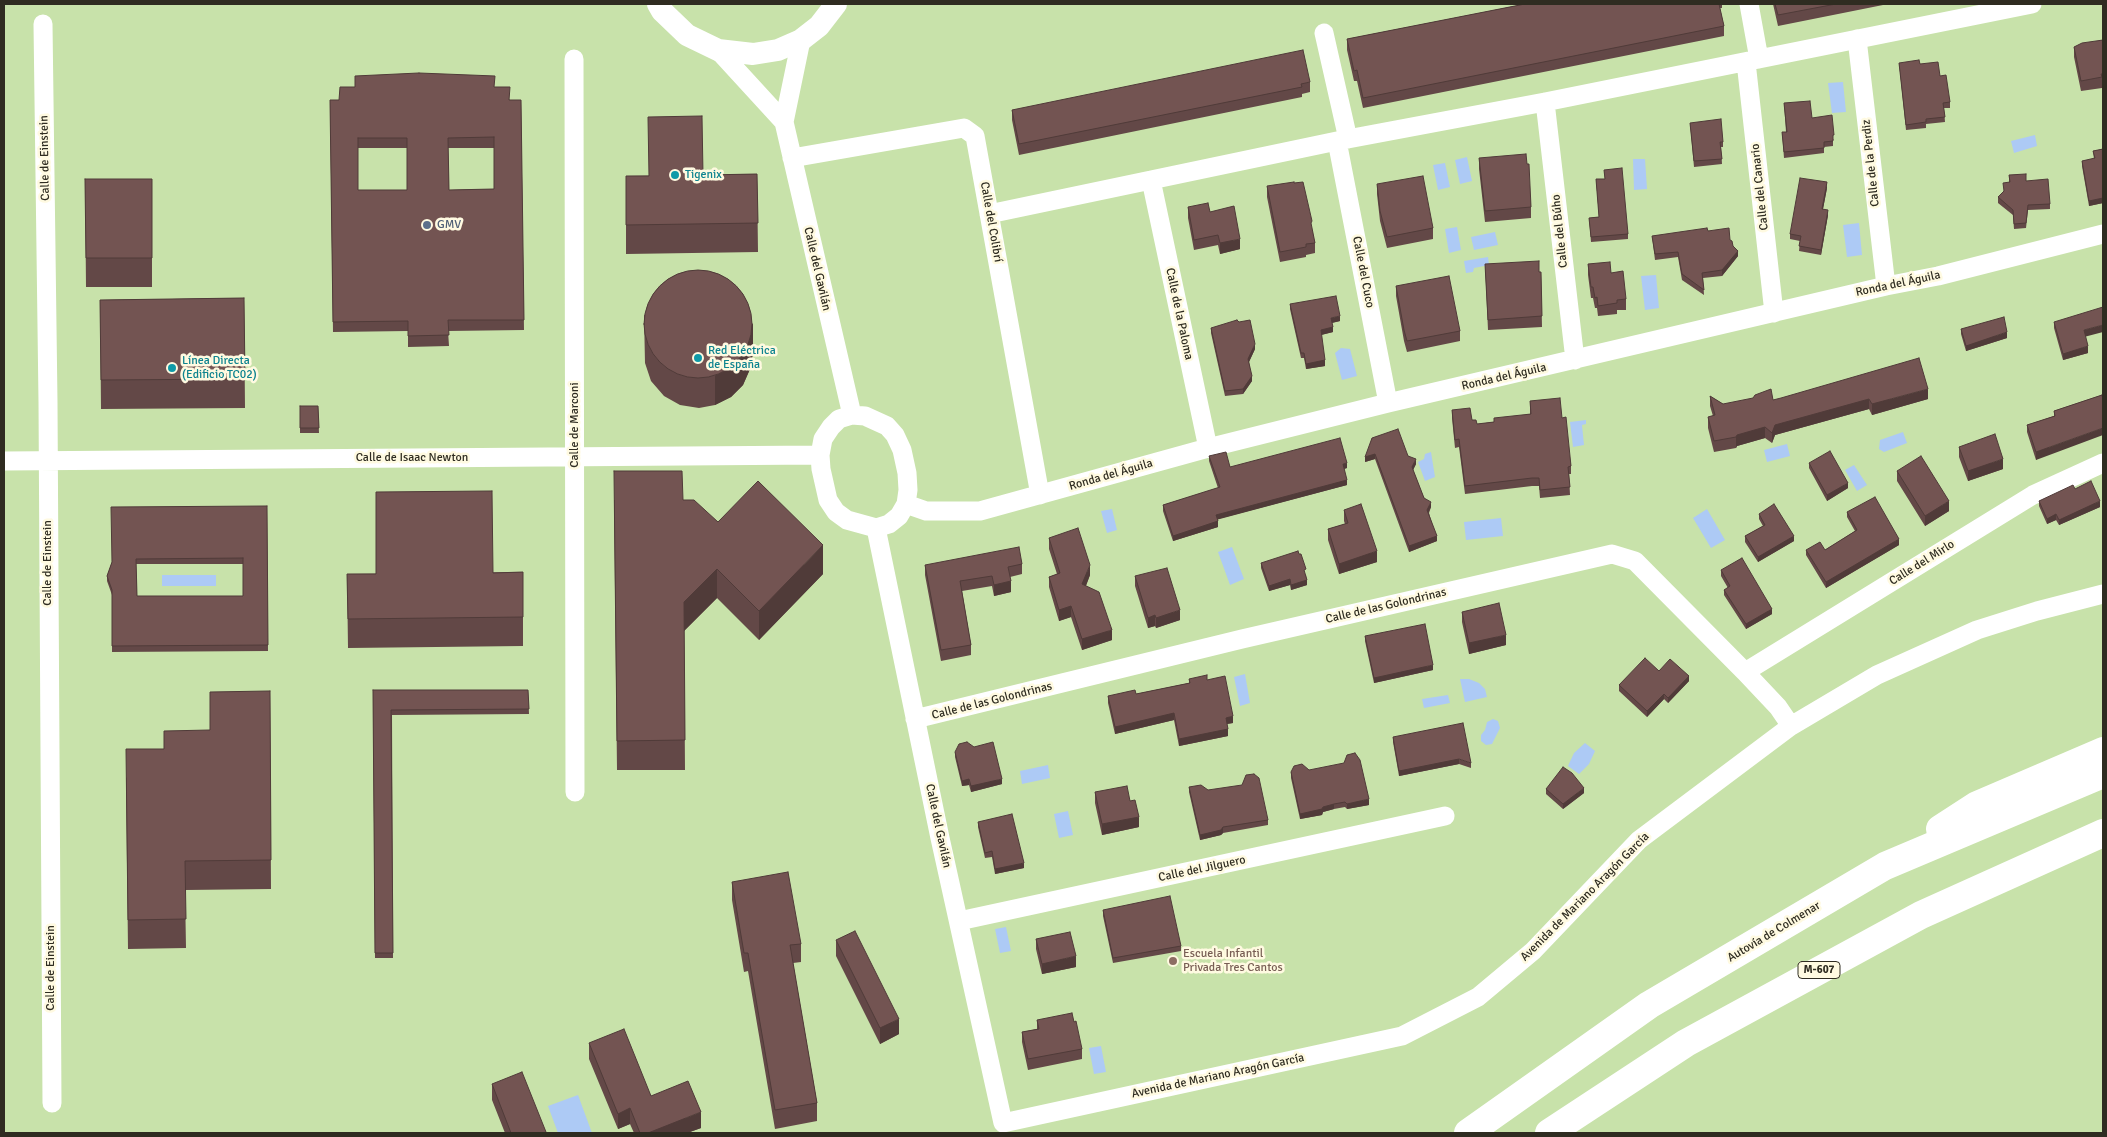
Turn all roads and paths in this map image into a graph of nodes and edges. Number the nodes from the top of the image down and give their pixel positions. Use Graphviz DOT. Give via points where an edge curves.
graph roads {
  1 [pos="1749,4"];
  2 [pos="2032,4"];
  3 [pos="837,5"];
  4 [pos="657,6"];
  5 [pos="43,24"];
  6 [pos="1324,33"];
  7 [pos="1857,39"];
  8 [pos="800,40"];
  9 [pos="718,50"];
  10 [pos="574,58"];
  11 [pos="1753,60"];
  12 [pos="1545,102"];
  13 [pos="784,122"];
  14 [pos="1342,140"];
  15 [pos="792,158"];
  16 [pos="1151,180"];
  17 [pos="989,214"];
  18 [pos="2103,234"];
  19 [pos="1886,286"];
  20 [pos="1774,313"];
  21 [pos="1575,360"];
  22 [pos="1388,403"];
  23 [pos="852,415"];
  24 [pos="1208,448"];
  25 [pos="820,455"];
  26 [pos="574,456"];
  27 [pos="4,461"];
  28 [pos="47,461"];
  29 [pos="2103,463"];
  30 [pos="1040,495"];
  31 [pos="906,504"];
  32 [pos="876,528"];
  33 [pos="2103,594"];
  34 [pos="1745,672"];
  35 [pos="915,719"];
  36 [pos="1791,726"];
  37 [pos="2103,751"];
  38 [pos="2103,774"];
  39 [pos="575,792"];
  40 [pos="1445,816"];
  41 [pos="2103,833"];
  42 [pos="1885,866"];
  43 [pos="959,921"];
  44 [pos="52,1103"];
  45 [pos="1003,1123"];
  46 [pos="1468,1133"];
  47 [pos="1550,1133"];
  1 -- 11 [label="street, Calle del Canario"];
  2 -- 7 [label="street"];
  3 -- 8 [label="street" via="819,26"];
  4 -- 9 [label="street" via="687,36"];
  5 -- 28 [label="street, Calle de Einstein"];
  6 -- 14 [label="street, Calle del Cuco"];
  7 -- 11 [label="street"];
  7 -- 19 [label="street, Calle de la Perdiz"];
  8 -- 9 [label="street" via="778,50 753,54"];
  8 -- 13 [label="street, Calle del Gavilán"];
  9 -- 13 [label="street, Calle del Gavilán"];
  10 -- 26 [label="street, Calle de Marconi"];
  11 -- 12 [label="street"];
  11 -- 20 [label="street, Calle del Canario"];
  12 -- 14 [label="street"];
  12 -- 21 [label="street, Calle del Búho"];
  13 -- 15 [label="street, Calle del Gavilán"];
  14 -- 16 [label="street"];
  14 -- 22 [label="street, Calle del Cuco"];
  15 -- 17 [label="street, Calle del Colibrí" via="964,128 975,136"];
  15 -- 23 [label="street, Calle del Gavilán"];
  16 -- 17 [label="street"];
  16 -- 24 [label="street, Calle de la Paloma"];
  17 -- 30 [label="street, Calle del Colibrí"];
  18 -- 19 [label="street, Ronda del Águila"];
  19 -- 20 [label="street, Ronda del Águila"];
  20 -- 21 [label="street, Ronda del Águila"];
  21 -- 22 [label="street, Ronda del Águila"];
  22 -- 24 [label="street, Ronda del Águila"];
  23 -- 25 [label="street" via="839,419 831,427 823,439"];
  23 -- 31 [label="street" via="876,420 895,435 907,473"];
  24 -- 30 [label="street, Ronda del Águila"];
  25 -- 26 [label="street, Calle de Isaac Newton"];
  25 -- 32 [label="street" via="828,500 836,512 847,520"];
  26 -- 28 [label="street, Calle de Isaac Newton"];
  26 -- 39 [label="street, Calle de Marconi"];
  27 -- 28 [label="street, Calle de Isaac Newton"];
  28 -- 44 [label="street, Calle de Einstein"];
  29 -- 34 [label="street, Calle del Mirlo" via="2033,495"];
  30 -- 31 [label="street, Ronda del Águila" via="980,511 926,511"];
  31 -- 32 [label="street" via="889,524"];
  32 -- 35 [label="street, Calle del Gavilán"];
  33 -- 36 [label="street, Avenida de Mariano Aragón García" via="1977,630 1877,675"];
  34 -- 35 [label="street, Calle de las Golondrinas" via="1635,561 1612,554 1242,639"];
  34 -- 36 [label="street, Calle de las Golondrinas"];
  35 -- 43 [label="street, Calle del Gavilán"];
  36 -- 45 [label="street, Avenida de Mariano Aragón García" via="1639,840 1533,950 1478,997 1411,1032"];
  37 -- 42 [label="highway" via="1976,805"];
  38 -- 42 [label="highway, Autovía de Colmenar"];
  40 -- 43 [label="street, Calle del Jilguero"];
  41 -- 47 [label="highway, M-607" via="1921,915 1686,1043"];
  42 -- 46 [label="highway, Autovía de Colmenar" via="1649,1005"];
  43 -- 45 [label="street, Calle del Gavilán"];
}
